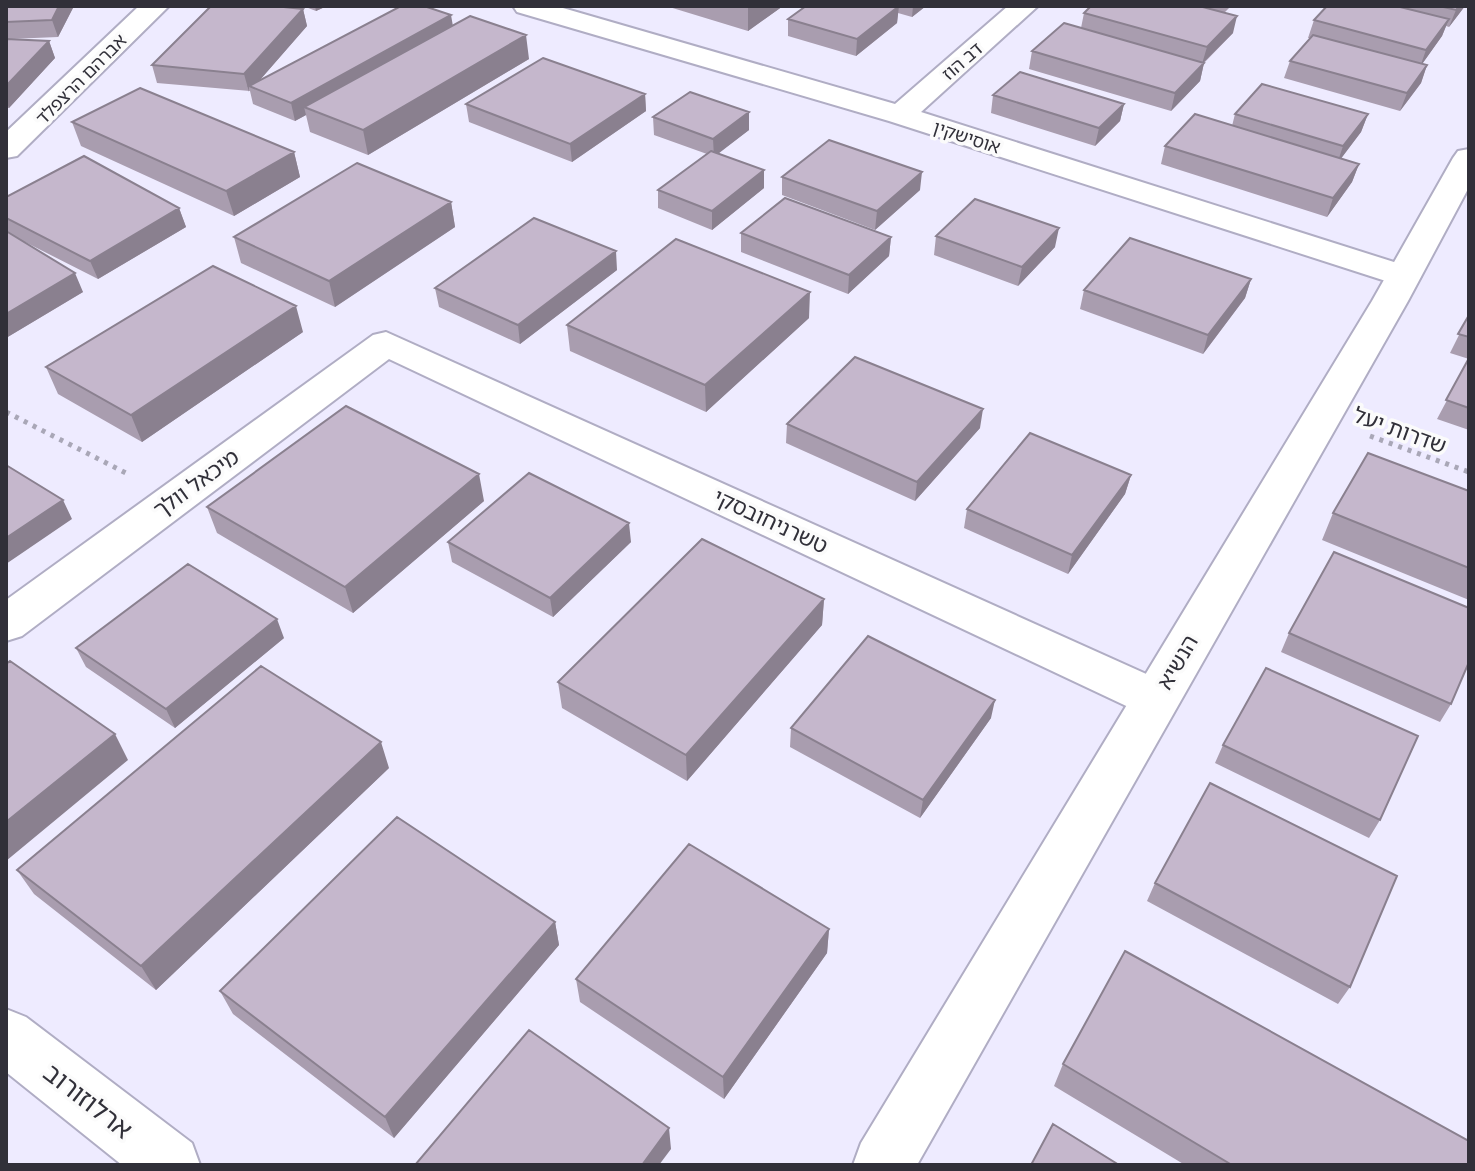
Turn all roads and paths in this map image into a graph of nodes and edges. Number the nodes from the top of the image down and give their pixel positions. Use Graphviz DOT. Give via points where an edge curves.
graph roads {
  1 [pos="155,6"];
  2 [pos="527,6"];
  3 [pos="1024,6"];
  4 [pos="900,115"];
  5 [pos="6,149"];
  6 [pos="1469,158"];
  7 [pos="1404,276"];
  8 [pos="386,343"];
  9 [pos="6,412"];
  10 [pos="1320,418"];
  11 [pos="1469,472"];
  12 [pos="176,498"];
  13 [pos="6,624"];
  14 [pos="1156,699"];
  15 [pos="6,1036"];
  16 [pos="170,1165"];
  17 [pos="883,1165"];
  1 -- 5 [label="street, אברהם הרצפלד"];
  2 -- 4 [label="street, אוסישקין"];
  3 -- 4 [label="street, דב הוז"];
  4 -- 7 [label="street, אוסישקין"];
  6 -- 7 [label="street, הנשיא"];
  7 -- 10 [label="street, הנשיא"];
  8 -- 12 [label="street, מיכאל וולך"];
  8 -- 14 [label="street, טשרניחובסקי"];
  9 -- 12 [label="path"];
  10 -- 11 [label="path, שדרות יעל"];
  10 -- 14 [label="street, הנשיא"];
  12 -- 13 [label="street, מיכאל וולך"];
  14 -- 17 [label="street, הנשיא"];
  15 -- 16 [label="street, ארלוזורוב"];
}
